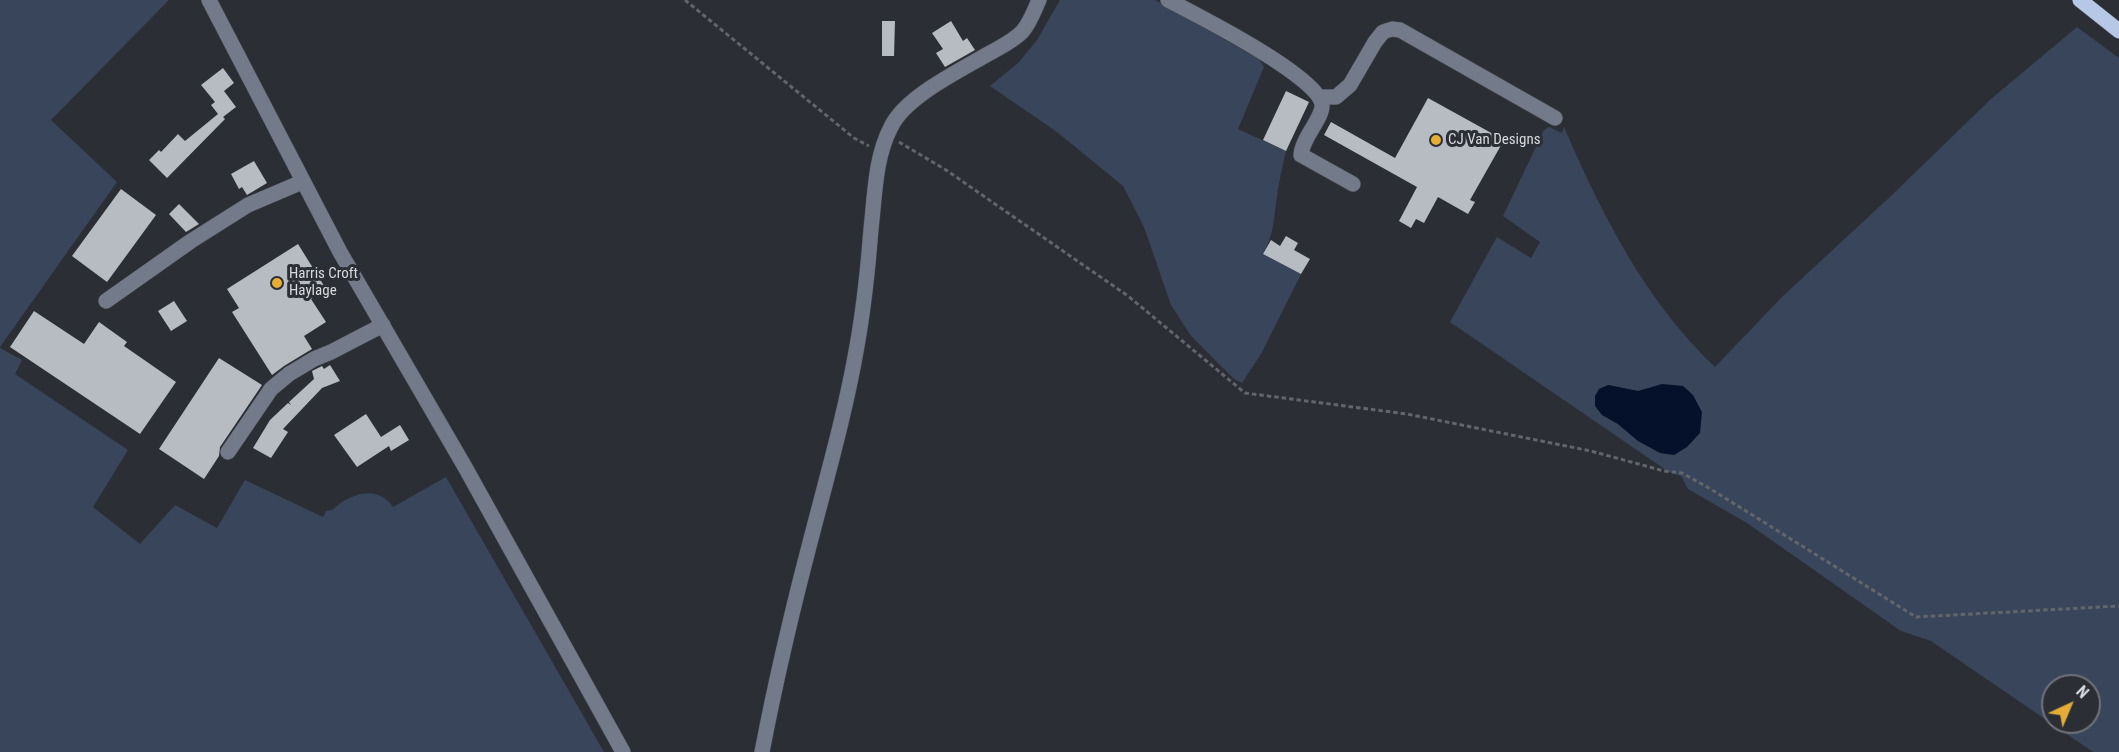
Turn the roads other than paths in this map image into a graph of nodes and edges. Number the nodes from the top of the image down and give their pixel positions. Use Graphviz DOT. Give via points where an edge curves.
graph roads {
  1 [pos="209,0"];
  2 [pos="1039,0"];
  3 [pos="1168,0"];
  4 [pos="2080,0"];
  5 [pos="2119,32"];
  6 [pos="1321,98"];
  7 [pos="1554,118"];
  8 [pos="302,182"];
  9 [pos="1353,184"];
  10 [pos="106,301"];
  11 [pos="383,325"];
  12 [pos="228,452"];
  13 [pos="623,752"];
  14 [pos="762,752"];
  1 -- 8 [label="street"];
  2 -- 14 [label="street" via="1021,33 917,98 901,112 887,135 874,197 857,346"];
  3 -- 6 [label="street" via="1271,57"];
  4 -- 5 [label="main road"];
  6 -- 7 [label="street" via="1336,98 1350,85 1375,42 1383,32 1392,29"];
  6 -- 9 [label="street" via="1323,108 1301,155"];
  8 -- 10 [label="street" via="248,205"];
  8 -- 11 [label="street"];
  11 -- 12 [label="street" via="289,374 271,390"];
  11 -- 13 [label="street"];
}
